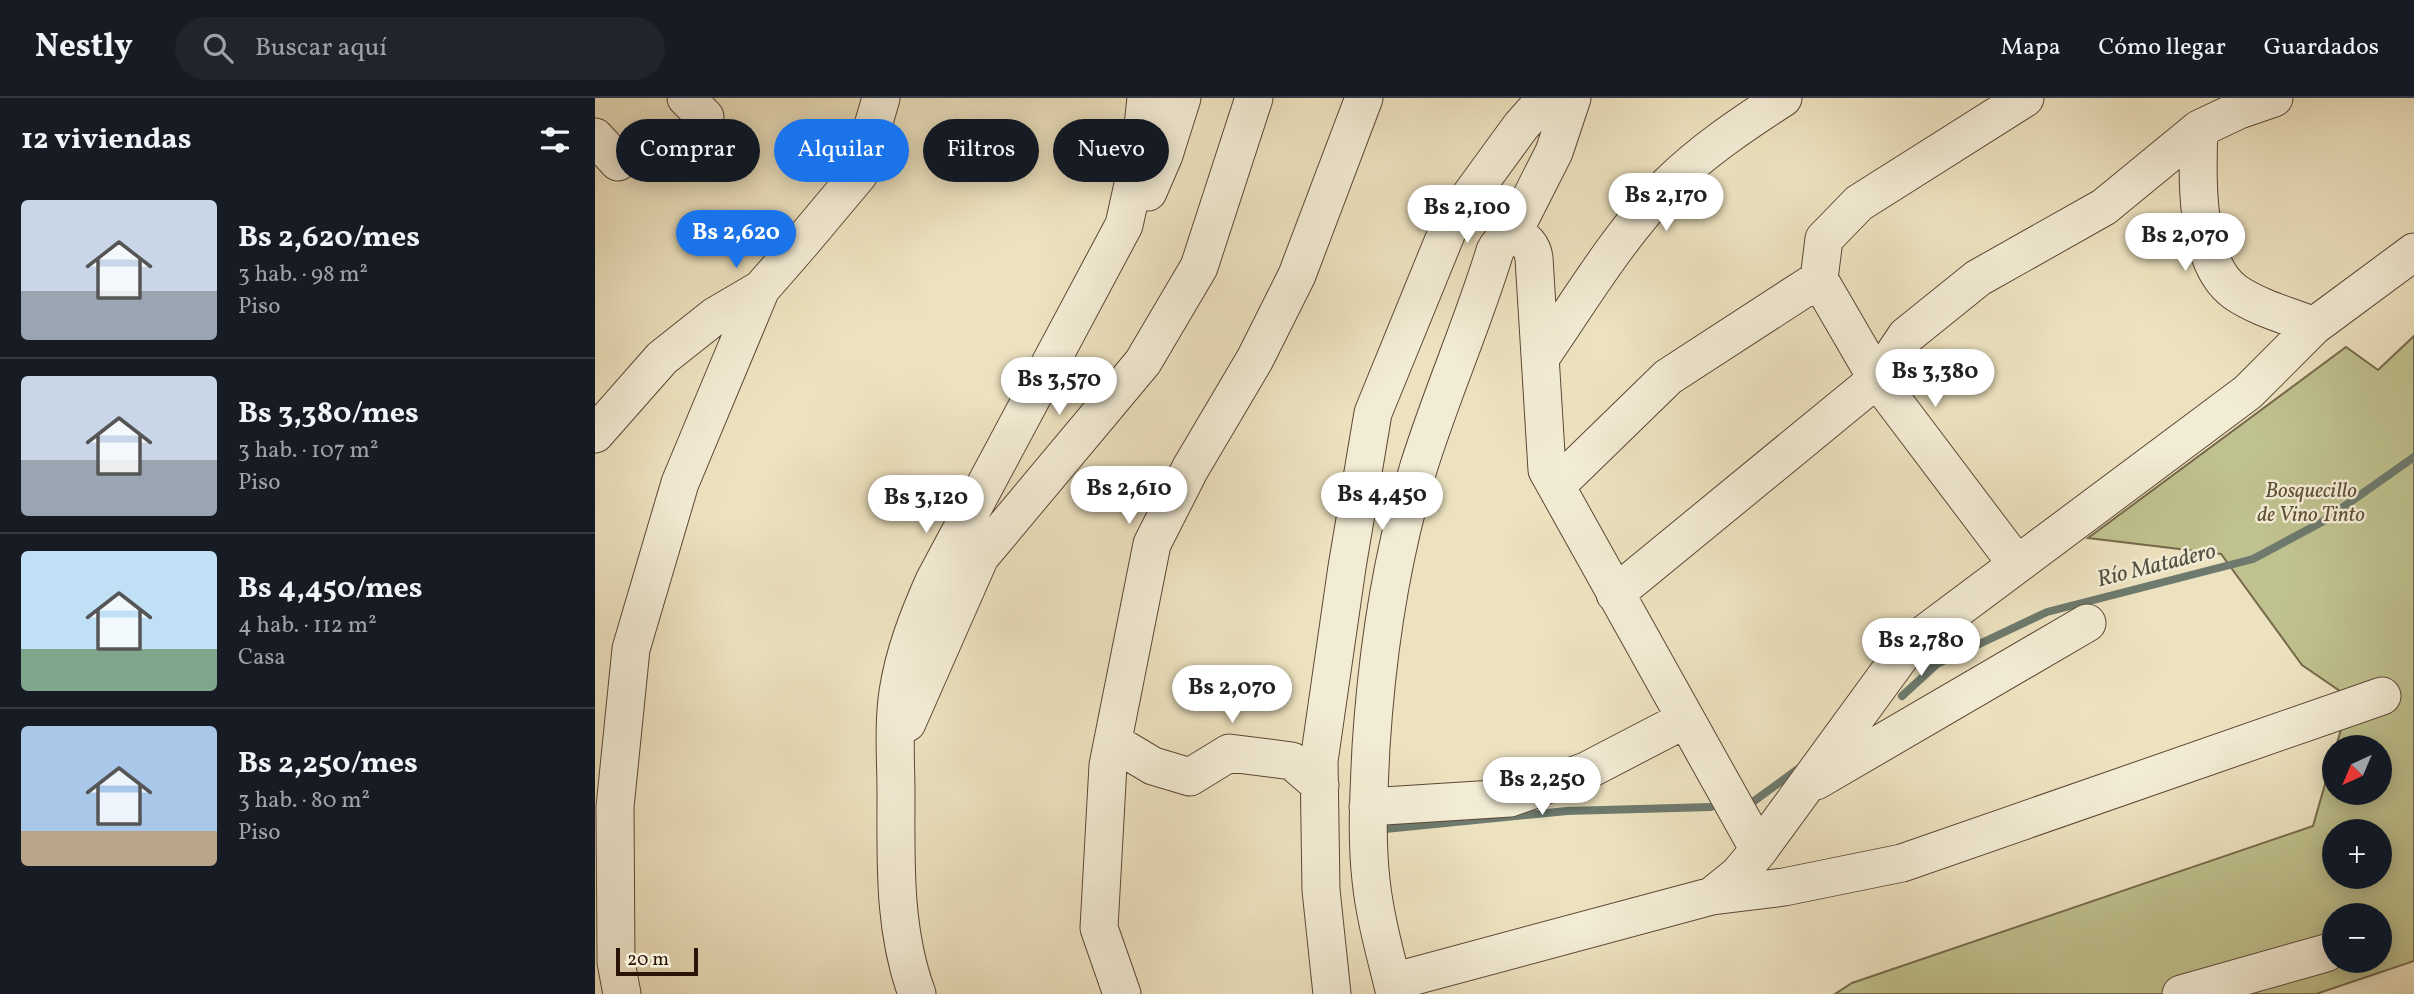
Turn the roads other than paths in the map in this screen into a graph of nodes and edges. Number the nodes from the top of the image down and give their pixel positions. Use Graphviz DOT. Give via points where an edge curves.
graph roads {
  1 [pos="881,98"];
  2 [pos="1146,98"];
  3 [pos="1182,98"];
  4 [pos="1254,98"];
  5 [pos="1364,98"];
  6 [pos="1546,98"];
  7 [pos="1571,98"];
  8 [pos="1783,98"];
  9 [pos="2025,98"];
  10 [pos="2274,98"];
  11 [pos="2199,129"];
  12 [pos="1123,225"];
  13 [pos="1511,237"];
  14 [pos="2414,252"];
  15 [pos="1819,279"];
  16 [pos="761,289"];
  17 [pos="2315,326"];
  18 [pos="1541,357"];
  19 [pos="1877,379"];
  20 [pos="595,434"];
  21 [pos="1556,486"];
  22 [pos="2016,563"];
  23 [pos="1615,594"];
  24 [pos="2087,624"];
  25 [pos="2382,696"];
  26 [pos="1686,719"];
  27 [pos="1113,742"];
  28 [pos="895,749"];
  29 [pos="1319,785"];
  30 [pos="1803,789"];
  31 [pos="1368,807"];
  32 [pos="1759,850"];
  33 [pos="1712,896"];
  34 [pos="2322,954"];
  35 [pos="1393,988"];
  36 [pos="622,994"];
  37 [pos="917,994"];
  38 [pos="1122,994"];
  39 [pos="1332,994"];
  40 [pos="2181,994"];
  1 -- 16 [label="street" via="859,174"];
  2 -- 12 [label="street" via="1140,153"];
  3 -- 12 [label="street" via="1145,198"];
  4 -- 28 [label="street" via="1199,267 1143,362 980,557"];
  5 -- 27 [label="street" via="1297,275 1152,544"];
  6 -- 29 [label="street" via="1451,222 1373,413"];
  7 -- 13 [label="street" via="1554,152"];
  8 -- 18 [label="street" via="1668,185 1618,245"];
  9 -- 15 [label="street" via="1859,203 1824,239"];
  10 -- 11 [label="street"];
  11 -- 17 [label="street" via="2197,185 2211,261 2233,291"];
  11 -- 19 [label="street" via="2104,208 1978,278 1941,306 1906,336"];
  12 -- 28 [label="street" via="916,622 897,695"];
  13 -- 18 [label="street" via="1523,238 1533,250"];
  13 -- 31 [label="street" via="1495,251 1401,531 1376,674"];
  14 -- 17 [label="street"];
  15 -- 19 [label="street"];
  15 -- 21 [label="street" via="1668,377"];
  16 -- 20 [label="street" via="715,316 662,358"];
  16 -- 36 [label="street" via="680,483 631,649 615,807 617,962"];
  17 -- 22 [label="street" via="2248,392"];
  18 -- 21 [label="street" via="1547,470"];
  19 -- 22 [label="street"];
  19 -- 23 [label="street"];
  21 -- 23 [label="street"];
  22 -- 30 [label="street" via="1908,646"];
  23 -- 26 [label="street"];
  24 -- 30 [label="street"];
  25 -- 33 [label="street" via="1902,863"];
  26 -- 31 [label="street" via="1586,771 1510,798"];
  26 -- 32 [label="street"];
  27 -- 29 [label="street" via="1153,766 1190,777 1229,753 1292,761"];
  27 -- 38 [label="street" via="1099,928"];
  28 -- 37 [label="street" via="896,901"];
  29 -- 39 [label="street" via="1321,890"];
  30 -- 32 [label="street"];
  31 -- 35 [label="street" via="1371,880"];
  32 -- 33 [label="street"];
  33 -- 35 [label="street"];
  34 -- 40 [label="street"];
}
